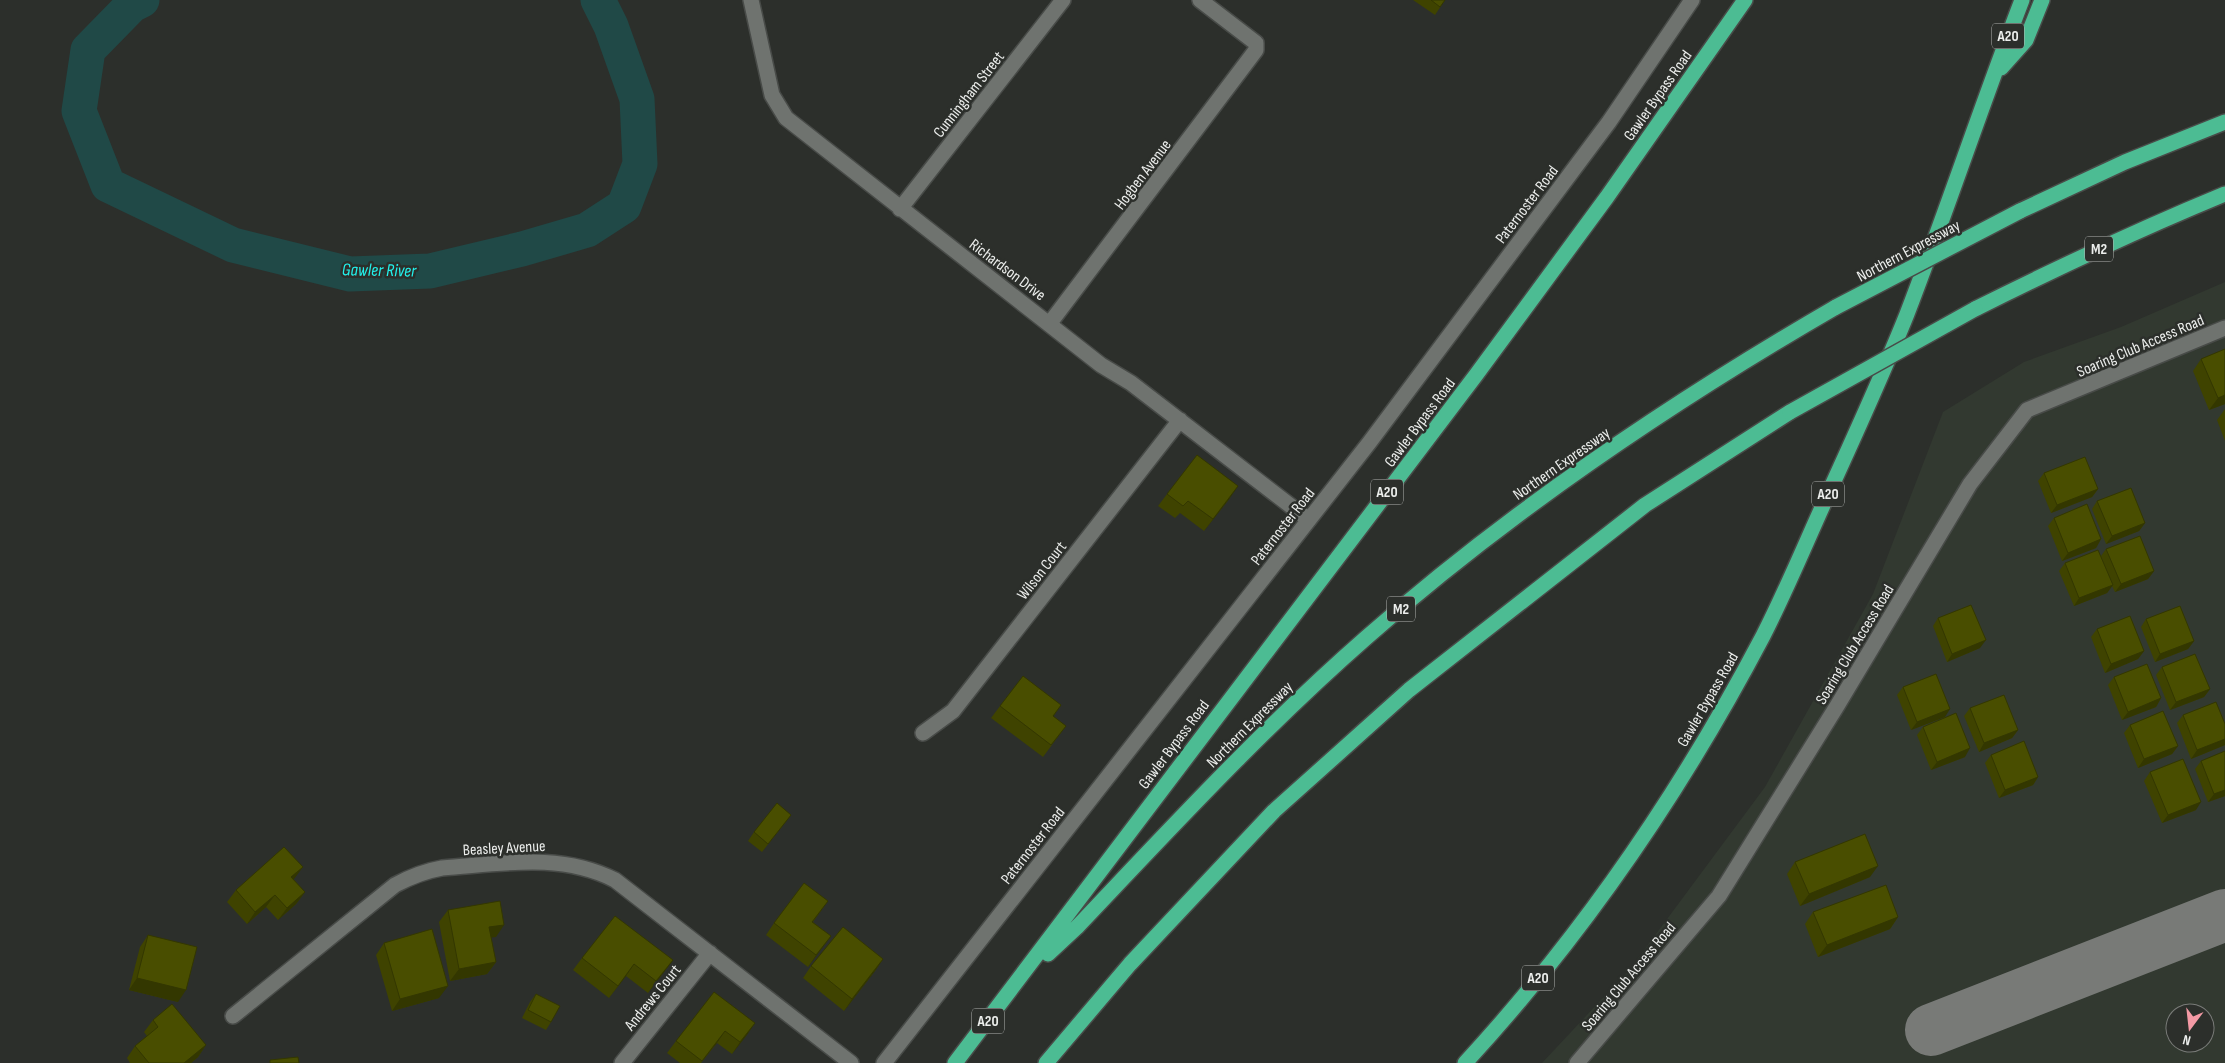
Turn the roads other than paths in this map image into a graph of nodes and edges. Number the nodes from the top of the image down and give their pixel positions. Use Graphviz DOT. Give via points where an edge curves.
graph roads {
  1 [pos="751,0"];
  2 [pos="1063,0"];
  3 [pos="1200,0"];
  4 [pos="1692,0"];
  5 [pos="1745,0"];
  6 [pos="2022,0"];
  7 [pos="2042,0"];
  8 [pos="1996,73"];
  9 [pos="2225,122"];
  10 [pos="2225,194"];
  11 [pos="900,209"];
  12 [pos="1050,323"];
  13 [pos="2225,328"];
  14 [pos="1180,420"];
  15 [pos="1309,520"];
  16 [pos="922,734"];
  17 [pos="710,953"];
  18 [pos="1021,978"];
  19 [pos="233,1016"];
  20 [pos="622,1063"];
  21 [pos="851,1063"];
  22 [pos="884,1063"];
  23 [pos="955,1063"];
  24 [pos="1046,1063"];
  25 [pos="1465,1063"];
  26 [pos="1577,1063"];
  1 -- 11 [label="street, Richardson Drive" via="772,95 786,118"];
  2 -- 11 [label="street, Cunningham Street"];
  3 -- 12 [label="street, Hogben Avenue" via="1256,43 1256,50"];
  4 -- 15 [label="street, Paternoster Road" via="1609,122"];
  5 -- 18 [label="highway, Gawler Bypass Road / A20" via="1607,197 1476,375"];
  6 -- 8 [label="highway, Gawler Bypass Road / A20"];
  7 -- 8 [label="highway" via="2026,40"];
  8 -- 25 [label="highway, Gawler Bypass Road / A20" via="1906,316 1866,412 1764,634 1674,792 1607,890 1546,970"];
  9 -- 18 [label="highway, Northern Expressway / M2, bridge" via="2125,162 1836,307 1750,357 1648,423 1511,520 1368,636 1261,734 1077,927"];
  10 -- 24 [label="highway, M2, bridge" via="2050,271 1975,309 1790,412 1645,506 1409,690 1274,811 1130,964"];
  11 -- 12 [label="street, Richardson Drive"];
  12 -- 14 [label="street, Richardson Drive" via="1101,365"];
  13 -- 26 [label="street, Soaring Club Access Road" via="2027,410 1970,484 1719,896"];
  14 -- 15 [label="street, Richardson Drive"];
  14 -- 16 [label="street, Wilson Court" via="952,711"];
  15 -- 22 [label="street, Paternoster Road"];
  17 -- 19 [label="street, Beasley Avenue" via="600,872 546,860 442,868 417,874 395,885"];
  17 -- 20 [label="street, Andrews Court"];
  17 -- 21 [label="street, Beasley Avenue"];
  18 -- 23 [label="highway, A20"];
}
